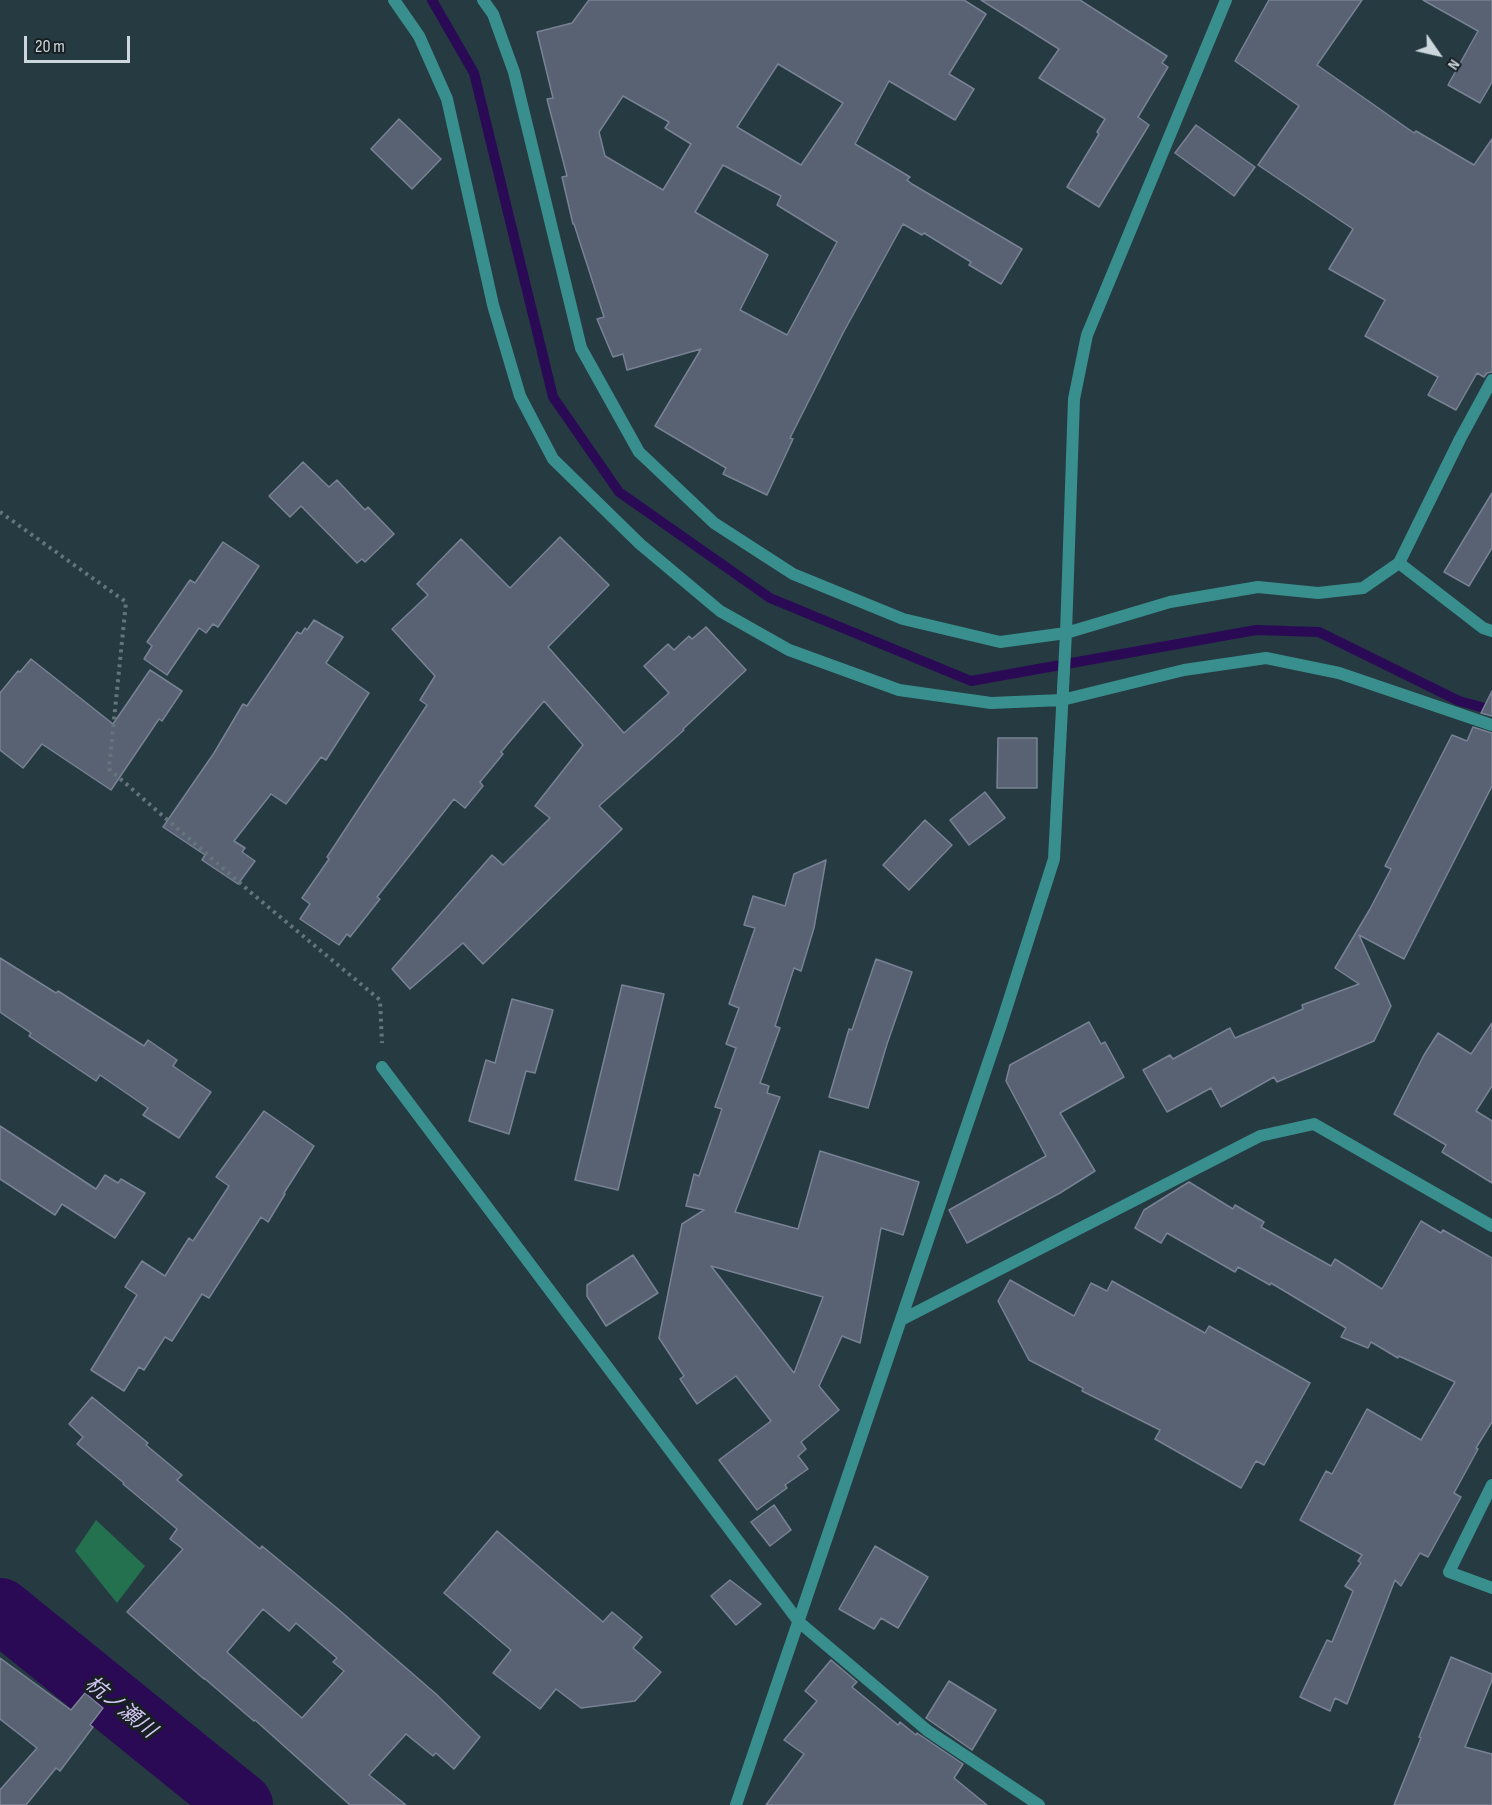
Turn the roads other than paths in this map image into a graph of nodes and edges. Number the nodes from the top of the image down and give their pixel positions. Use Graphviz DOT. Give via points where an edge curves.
graph roads {
  1 [pos="394,0"];
  2 [pos="483,0"];
  3 [pos="1226,0"];
  4 [pos="1492,380"];
  5 [pos="1399,563"];
  6 [pos="1492,631"];
  7 [pos="1066,633"];
  8 [pos="1062,700"];
  9 [pos="1492,725"];
  10 [pos="382,1067"];
  11 [pos="1492,1226"];
  12 [pos="901,1320"];
  13 [pos="1492,1485"];
  14 [pos="1492,1588"];
  15 [pos="799,1622"];
  16 [pos="736,1805"];
  17 [pos="1039,1805"];
  1 -- 8 [label="street" via="419,36 447,99 493,305 520,396 553,459 640,544 720,611 789,650 899,690 991,703"];
  2 -- 7 [label="street" via="493,14 514,72 581,348 639,452 714,523 793,574 903,618 1000,642"];
  3 -- 7 [label="street" via="1087,334 1074,399"];
  4 -- 5 [label="street"];
  5 -- 6 [label="street"];
  5 -- 7 [label="street" via="1363,588 1318,593 1258,587 1170,602"];
  7 -- 8 [label="street"];
  8 -- 9 [label="street" via="1184,670 1266,658 1340,673"];
  8 -- 12 [label="street" via="1054,859"];
  10 -- 15 [label="street"];
  11 -- 12 [label="street" via="1314,1124 1260,1136"];
  12 -- 15 [label="street"];
  13 -- 14 [label="street" via="1449,1572"];
  15 -- 16 [label="street"];
  15 -- 17 [label="street" via="928,1731"];
}
